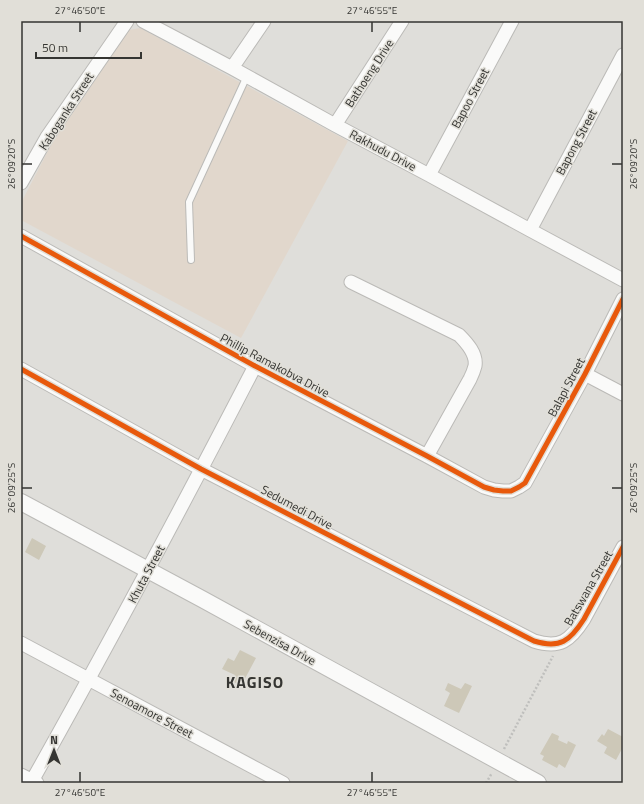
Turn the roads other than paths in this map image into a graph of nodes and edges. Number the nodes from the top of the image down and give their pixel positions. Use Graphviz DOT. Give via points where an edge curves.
graph roads {
  1 [pos="127,21"];
  2 [pos="143,21"];
  3 [pos="264,21"];
  4 [pos="402,21"];
  5 [pos="512,21"];
  6 [pos="623,54"];
  7 [pos="232,68"];
  8 [pos="247,76"];
  9 [pos="335,125"];
  10 [pos="429,174"];
  11 [pos="21,184"];
  12 [pos="530,230"];
  13 [pos="21,236"];
  14 [pos="191,260"];
  15 [pos="623,280"];
  16 [pos="351,282"];
  17 [pos="623,300"];
  18 [pos="255,366"];
  19 [pos="21,369"];
  20 [pos="585,374"];
  21 [pos="623,394"];
  22 [pos="427,456"];
  23 [pos="202,469"];
  24 [pos="525,483"];
  25 [pos="21,502"];
  26 [pos="623,547"];
  27 [pos="148,570"];
  28 [pos="563,641"];
  29 [pos="21,643"];
  30 [pos="89,680"];
  31 [pos="30,779"];
  32 [pos="283,783"];
  33 [pos="538,783"];
  1 -- 11 [label="street, Kaboganka Street" via="47,137"];
  2 -- 7 [label="street, Rakhudu Drive"];
  3 -- 7 [label="street"];
  4 -- 9 [label="street, Bathoeng Drive"];
  5 -- 10 [label="street, Bapoo Street"];
  6 -- 12 [label="street, Bapong Street"];
  7 -- 8 [label="street, Rakhudu Drive"];
  8 -- 9 [label="street, Rakhudu Drive"];
  8 -- 14 [label="lane" via="189,202"];
  9 -- 10 [label="street, Rakhudu Drive"];
  10 -- 12 [label="street, Rakhudu Drive"];
  12 -- 15 [label="street, Rakhudu Drive"];
  13 -- 18 [label="street, Phillip Ramakobva Drive"];
  16 -- 22 [label="street" via="459,335 472,350 475,366 470,379"];
  17 -- 20 [label="street, Balapi Street"];
  18 -- 22 [label="street, Phillip Ramakobva Drive"];
  18 -- 23 [label="street, Khuta Street"];
  19 -- 23 [label="street, Sedumedi Drive"];
  20 -- 21 [label="street"];
  20 -- 24 [label="street, Balapi Street"];
  22 -- 24 [label="street, Phillip Ramakobva Drive" via="494,490 511,491"];
  23 -- 27 [label="street, Khuta Street"];
  23 -- 28 [label="street, Sedumedi Drive" via="522,636 544,644"];
  25 -- 27 [label="street, Sebenzisa Drive"];
  26 -- 28 [label="street, Batswana Street" via="578,630"];
  27 -- 30 [label="street, Khuta Street"];
  27 -- 33 [label="street, Sebenzisa Drive"];
  29 -- 30 [label="street, Senoamore Street"];
  30 -- 31 [label="street, Khuta Street"];
  30 -- 32 [label="street, Senoamore Street"];
}
